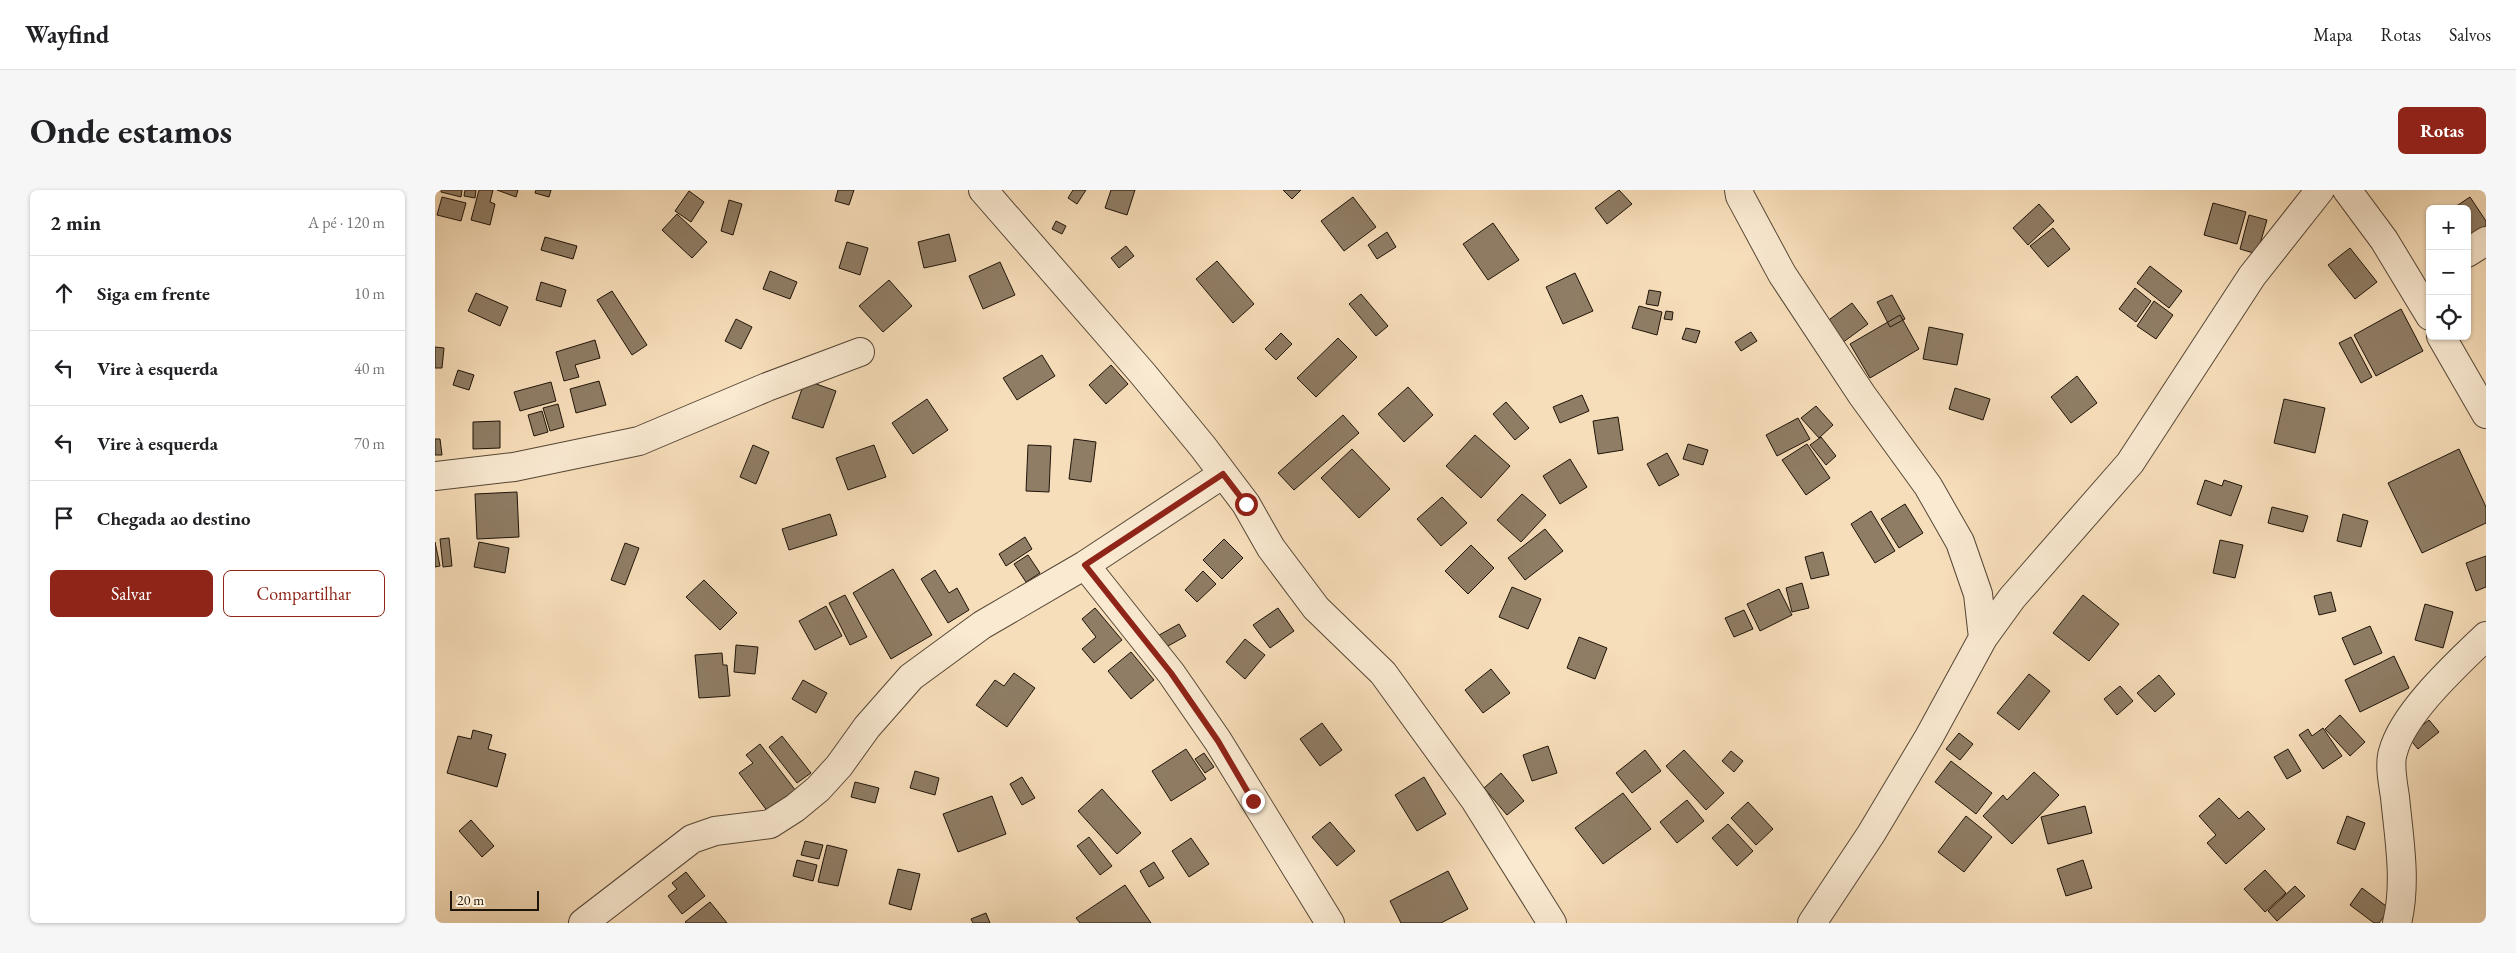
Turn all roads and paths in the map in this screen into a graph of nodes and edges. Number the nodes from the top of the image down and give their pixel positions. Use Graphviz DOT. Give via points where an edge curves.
graph roads {
  1 [pos="983,190"];
  2 [pos="1739,190"];
  3 [pos="2320,190"];
  4 [pos="2347,190"];
  5 [pos="2486,241"];
  6 [pos="2471,250"];
  7 [pos="2421,282"];
  8 [pos="2426,301"];
  9 [pos="2443,340"];
  10 [pos="859,352"];
  11 [pos="2486,414"];
  12 [pos="1223,474"];
  13 [pos="435,476"];
  14 [pos="1085,565"];
  15 [pos="2486,636"];
  16 [pos="1983,638"];
  17 [pos="583,923"];
  18 [pos="1330,923"];
  19 [pos="1552,923"];
  20 [pos="1812,923"];
  21 [pos="2397,923"];
  1 -- 12 [label="street" via="1143,374"];
  2 -- 16 [label="street" via="1782,274 1862,395 1928,486 1960,542 1978,594"];
  3 -- 16 [label="street" via="2252,276 2130,463 2011,598"];
  4 -- 7 [label="street" via="2383,240"];
  5 -- 6 [label="street"];
  7 -- 8 [label="street"];
  9 -- 11 [label="street"];
  10 -- 13 [label="street" via="639,441 514,467"];
  12 -- 14 [label="street"];
  12 -- 19 [label="street" via="1246,504 1271,548 1316,608 1383,673 1475,800"];
  14 -- 17 [label="street" via="982,624 911,677 834,772 795,808 770,824 715,830 692,839"];
  14 -- 18 [label="street" via="1177,680"];
  15 -- 21 [label="street" via="2452,669 2406,724 2392,752 2402,871"];
  16 -- 20 [label="street" via="1871,834"];
}
